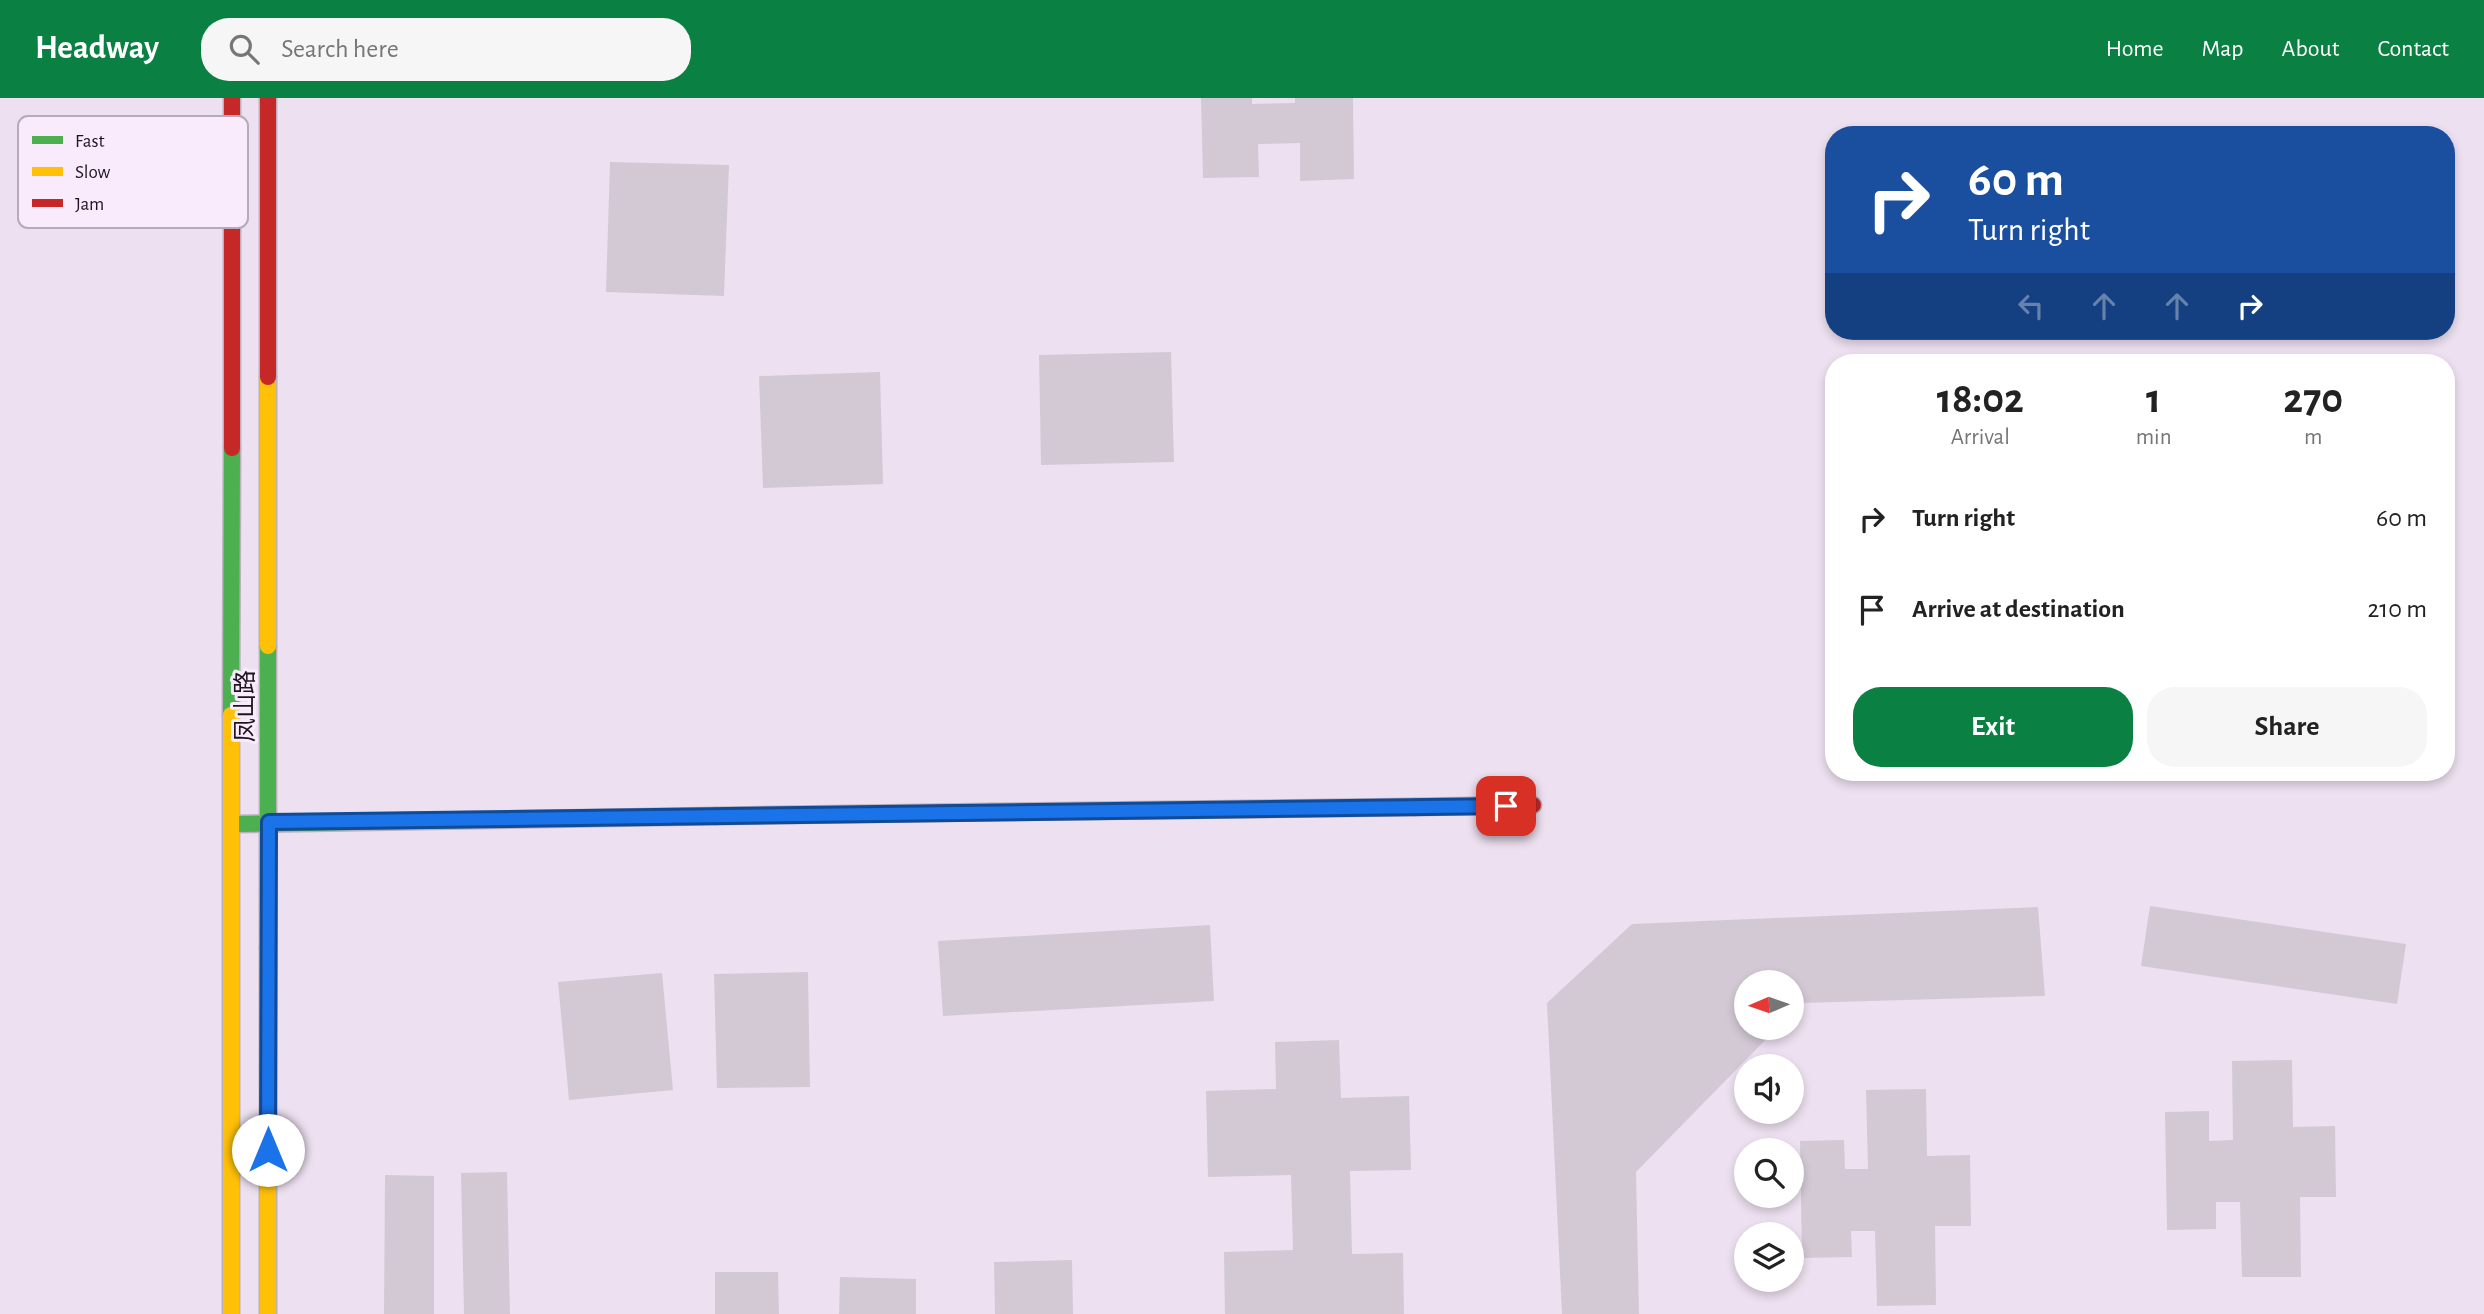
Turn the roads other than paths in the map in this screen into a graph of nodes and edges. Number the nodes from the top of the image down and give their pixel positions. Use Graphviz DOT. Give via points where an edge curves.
graph roads {
  1 [pos="232,98"];
  2 [pos="268,98"];
  3 [pos="232,116"];
  4 [pos="232,228"];
  5 [pos="1533,805"];
  6 [pos="269,822"];
  7 [pos="232,824"];
  8 [pos="231,1314"];
  9 [pos="268,1314"];
  1 -- 3 [label="main road, 凤山路"];
  2 -- 6 [label="main road, 凤山路"];
  4 -- 7 [label="main road, 凤山路"];
  5 -- 6 [label="main road"];
  6 -- 7 [label="main road"];
  6 -- 9 [label="main road, 凤山路"];
  7 -- 8 [label="main road, 凤山路"];
}
